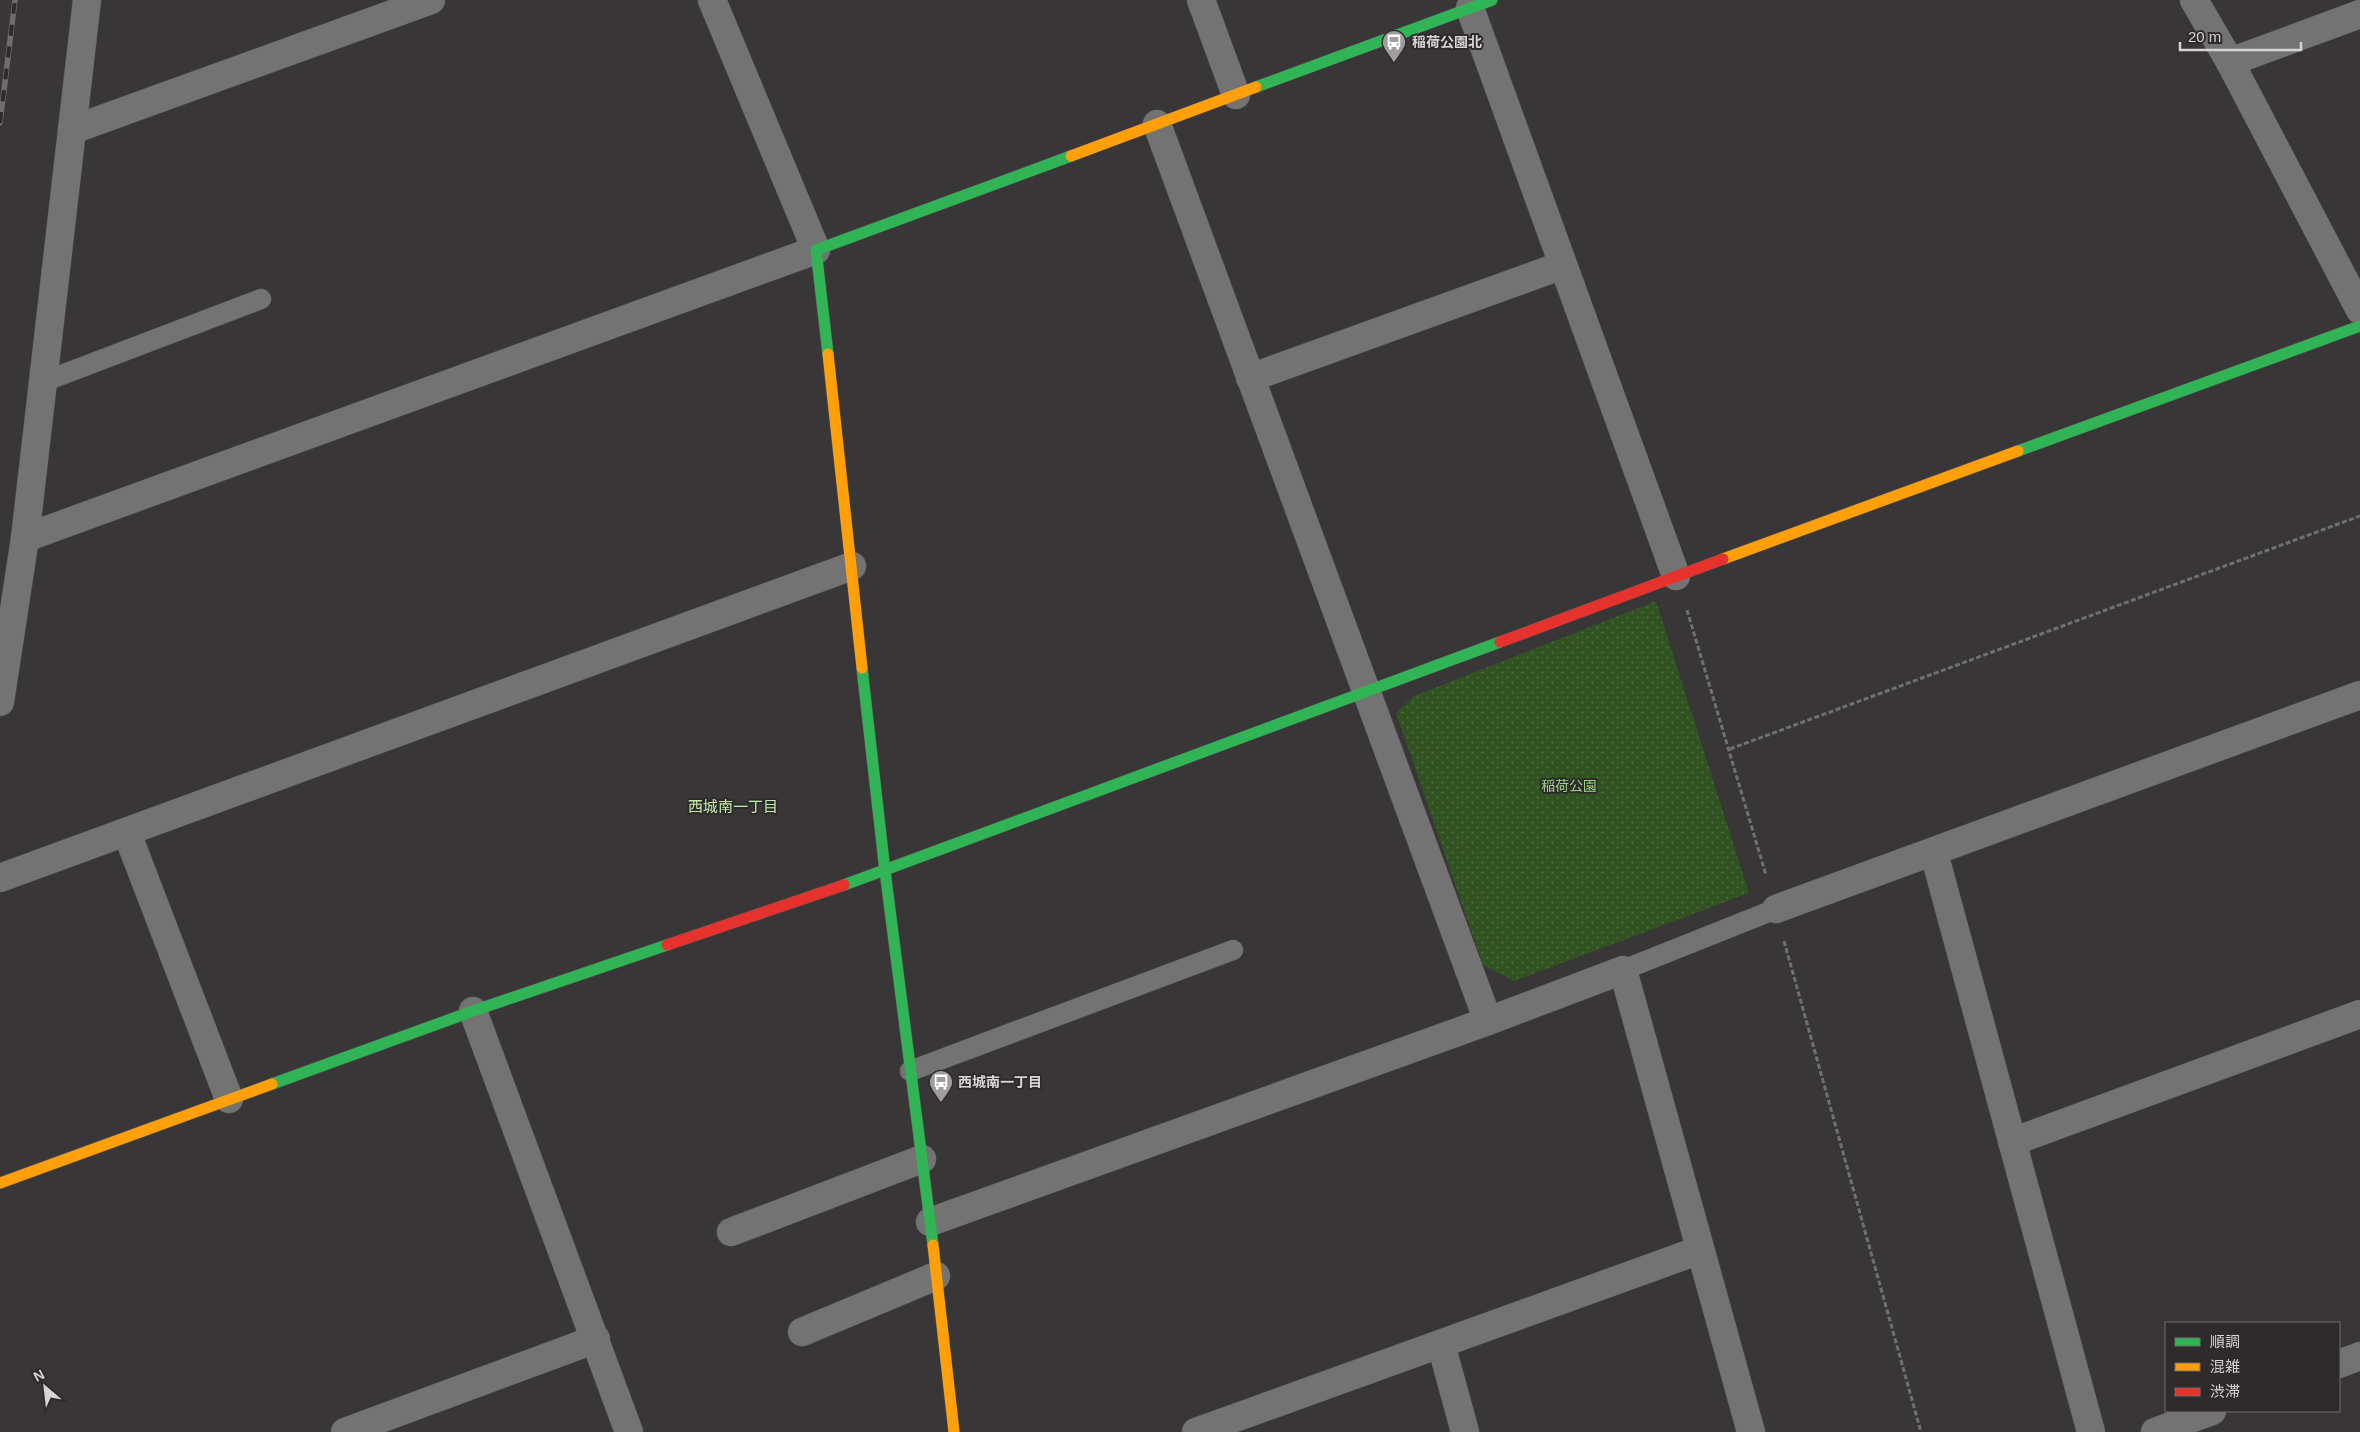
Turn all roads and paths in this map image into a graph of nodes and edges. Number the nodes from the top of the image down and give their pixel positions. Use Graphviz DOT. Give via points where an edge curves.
graph roads {
  1 [pos="87,0"];
  2 [pos="431,0"];
  3 [pos="712,0"];
  4 [pos="1202,0"];
  5 [pos="2194,0"];
  6 [pos="1481,4"];
  7 [pos="2360,14"];
  8 [pos="2230,62"];
  9 [pos="1236,95"];
  10 [pos="1157,124"];
  11 [pos="72,130"];
  12 [pos="816,250"];
  13 [pos="1563,265"];
  14 [pos="262,299"];
  15 [pos="2360,310"];
  16 [pos="2360,326"];
  17 [pos="1250,378"];
  18 [pos="43,382"];
  19 [pos="2360,516"];
  20 [pos="25,538"];
  21 [pos="852,566"];
  22 [pos="1676,576"];
  23 [pos="1366,693"];
  24 [pos="2360,695"];
  25 [pos="0,702"];
  26 [pos="1730,749"];
  27 [pos="127,833"];
  28 [pos="1934,852"];
  29 [pos="884,871"];
  30 [pos="0,878"];
  31 [pos="1776,909"];
  32 [pos="1233,950"];
  33 [pos="1623,970"];
  34 [pos="473,1011"];
  35 [pos="2360,1014"];
  36 [pos="1488,1021"];
  37 [pos="910,1071"];
  38 [pos="229,1099"];
  39 [pos="2012,1142"];
  40 [pos="922,1159"];
  41 [pos="0,1183"];
  42 [pos="930,1222"];
  43 [pos="731,1232"];
  44 [pos="1700,1250"];
  45 [pos="936,1276"];
  46 [pos="802,1332"];
  47 [pos="596,1339"];
  48 [pos="1440,1344"];
  49 [pos="2360,1356"];
  50 [pos="2340,1364"];
  51 [pos="2209,1412"];
  52 [pos="345,1432"];
  53 [pos="629,1432"];
  54 [pos="954,1432"];
  55 [pos="1196,1432"];
  56 [pos="1465,1432"];
  57 [pos="1751,1432"];
  58 [pos="1921,1432"];
  59 [pos="2091,1432"];
  60 [pos="2155,1432"];
  1 -- 11 [label="street"];
  2 -- 11 [label="street"];
  3 -- 12 [label="street"];
  4 -- 9 [label="street"];
  5 -- 8 [label="street"];
  6 -- 9 [label="street"];
  6 -- 13 [label="street"];
  7 -- 8 [label="street"];
  8 -- 15 [label="street"];
  9 -- 10 [label="street"];
  10 -- 12 [label="street"];
  10 -- 17 [label="street"];
  11 -- 18 [label="street"];
  12 -- 20 [label="street"];
  12 -- 21 [label="street"];
  13 -- 17 [label="street"];
  13 -- 22 [label="street"];
  14 -- 18 [label="lane"];
  16 -- 22 [label="street"];
  17 -- 23 [label="street"];
  18 -- 20 [label="street"];
  19 -- 26 [label="path"];
  20 -- 25 [label="street"];
  21 -- 27 [label="street"];
  21 -- 29 [label="street"];
  22 -- 23 [label="street"];
  22 -- 26 [label="path"];
  23 -- 29 [label="street"];
  23 -- 36 [label="street"];
  24 -- 28 [label="street"];
  26 -- 31 [label="path"];
  27 -- 30 [label="street"];
  27 -- 38 [label="street"];
  28 -- 31 [label="street"];
  28 -- 39 [label="street"];
  29 -- 34 [label="street"];
  29 -- 37 [label="street"];
  31 -- 33 [label="lane"];
  31 -- 58 [label="path"];
  32 -- 37 [label="lane"];
  33 -- 36 [label="street"];
  33 -- 44 [label="street"];
  34 -- 38 [label="street"];
  34 -- 47 [label="street"];
  35 -- 39 [label="street"];
  36 -- 42 [label="street"];
  37 -- 40 [label="street"];
  38 -- 41 [label="street"];
  39 -- 59 [label="street"];
  40 -- 42 [label="street"];
  40 -- 43 [label="street"];
  42 -- 45 [label="street"];
  44 -- 48 [label="street"];
  44 -- 57 [label="street"];
  45 -- 46 [label="street"];
  45 -- 54 [label="street"];
  47 -- 52 [label="street"];
  47 -- 53 [label="street"];
  48 -- 55 [label="street"];
  48 -- 56 [label="street"];
  49 -- 50 [label="street"];
  51 -- 60 [label="street"];
}
